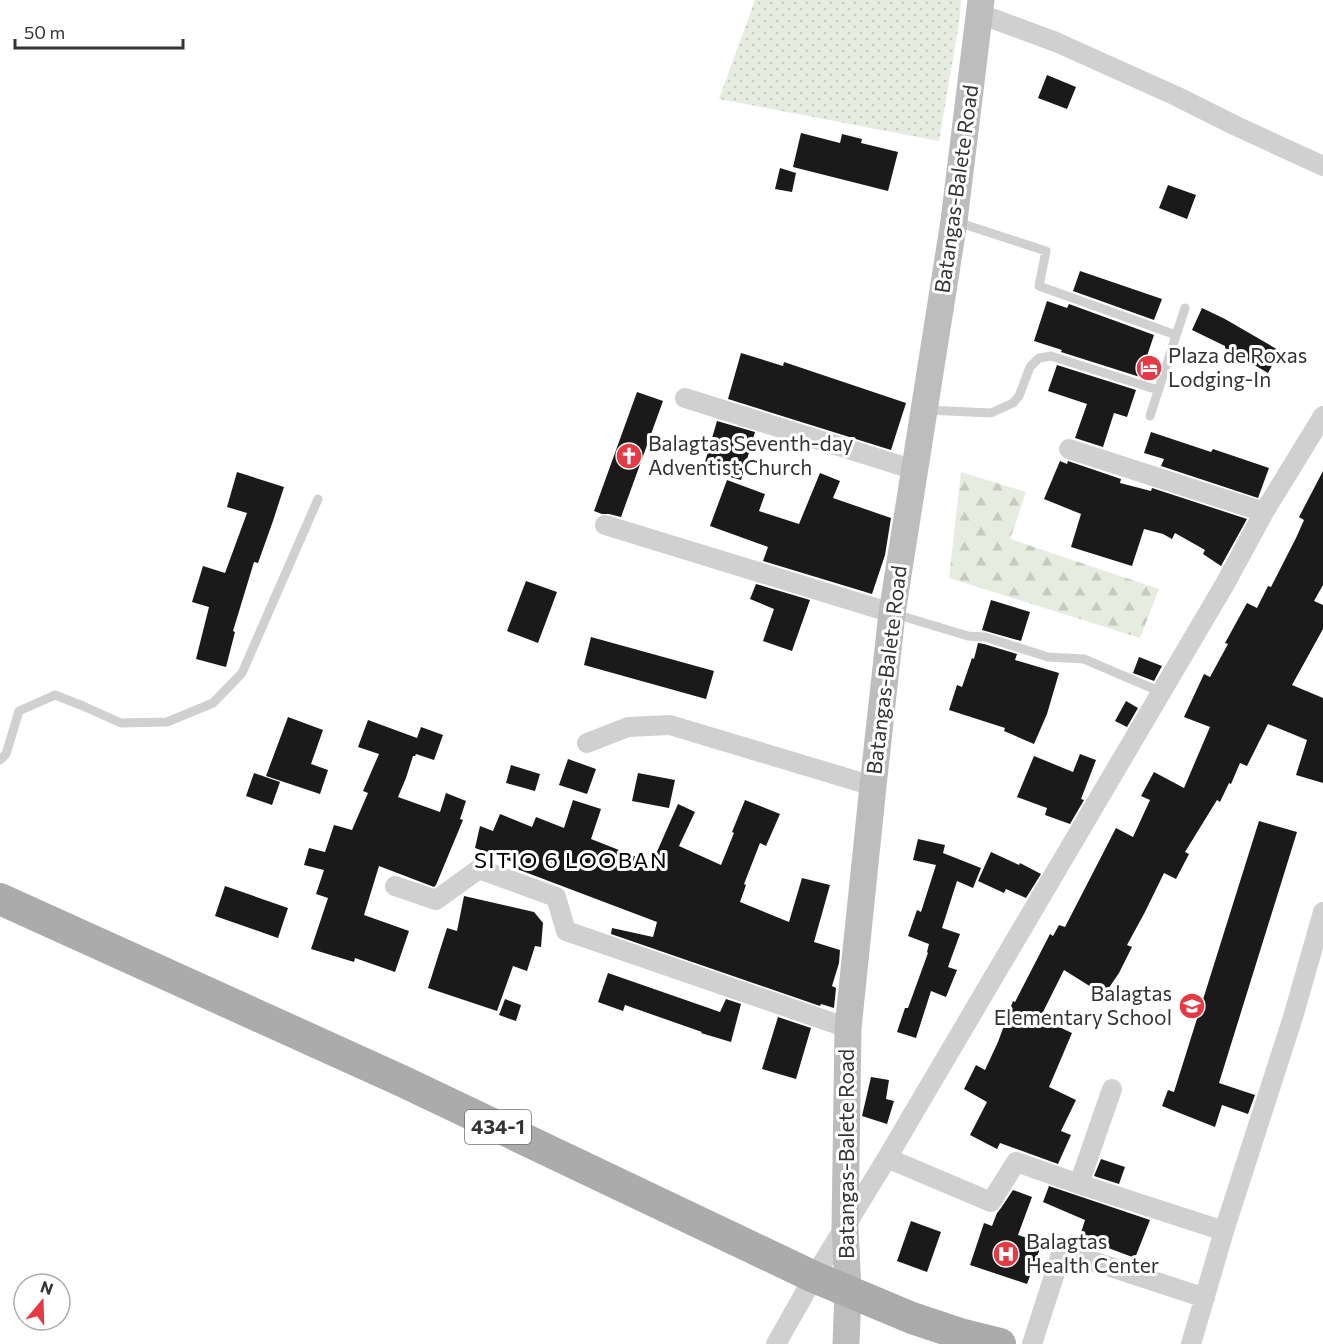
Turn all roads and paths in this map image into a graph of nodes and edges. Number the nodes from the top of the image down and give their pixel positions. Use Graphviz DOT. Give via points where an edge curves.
graph roads {
  1 [pos="981,7"];
  2 [pos="1323,166"];
  3 [pos="954,221"];
  4 [pos="1185,308"];
  5 [pos="1176,335"];
  6 [pos="1158,390"];
  7 [pos="685,398"];
  8 [pos="924,410"];
  9 [pos="1323,416"];
  10 [pos="1150,417"];
  11 [pos="1069,449"];
  12 [pos="915,470"];
  13 [pos="318,499"];
  14 [pos="1264,512"];
  15 [pos="605,525"];
  16 [pos="892,613"];
  17 [pos="1161,692"];
  18 [pos="587,743"];
  19 [pos="0,760"];
  20 [pos="873,786"];
  21 [pos="395,886"];
  22 [pos="0,899"];
  23 [pos="1323,912"];
  24 [pos="848,1028"];
  25 [pos="1112,1089"];
  26 [pos="887,1158"];
  27 [pos="1079,1184"];
  28 [pos="845,1227"];
  29 [pos="1224,1231"];
  30 [pos="814,1277"];
  31 [pos="848,1291"];
  32 [pos="1205,1298"];
  33 [pos="776,1344"];
  34 [pos="846,1344"];
  35 [pos="1000,1344"];
  36 [pos="1032,1344"];
  37 [pos="1191,1344"];
  1 -- 2 [label="street"];
  1 -- 3 [label="main road, Batangas-Balete Road"];
  3 -- 5 [label="lane" via="1046,251 1039,286"];
  3 -- 8 [label="main road, Batangas-Balete Road"];
  4 -- 5 [label="lane"];
  5 -- 6 [label="lane"];
  6 -- 8 [label="lane" via="1051,356 1039,358 1030,367 1013,403 991,413"];
  6 -- 10 [label="lane"];
  7 -- 12 [label="street"];
  8 -- 12 [label="main road, Batangas-Balete Road"];
  9 -- 14 [label="street"];
  11 -- 14 [label="street"];
  12 -- 16 [label="main road, Batangas-Balete Road"];
  13 -- 19 [label="lane" via="242,673 213,703 167,722 121,723 55,696 19,711 6,754"];
  14 -- 17 [label="street"];
  15 -- 16 [label="street"];
  16 -- 17 [label="lane" via="1048,657 1084,659"];
  16 -- 20 [label="main road, Batangas-Balete Road"];
  17 -- 26 [label="street"];
  18 -- 20 [label="street" via="628,727 670,725"];
  20 -- 24 [label="main road, Batangas-Balete Road"];
  21 -- 24 [label="street" via="436,900 479,869 556,897 566,931"];
  22 -- 30 [label="main road, 434-1" via="402,1081"];
  23 -- 29 [label="street"];
  24 -- 28 [label="main road, Batangas-Balete Road"];
  25 -- 27 [label="street"];
  26 -- 27 [label="street" via="991,1202 1016,1162"];
  26 -- 28 [label="street"];
  27 -- 29 [label="street"];
  28 -- 30 [label="street"];
  28 -- 31 [label="main road, Batangas-Balete Road"];
  29 -- 32 [label="street"];
  30 -- 31 [label="main road, 434-1"];
  30 -- 33 [label="street"];
  31 -- 34 [label="main road, Batangas-Balete Road"];
  31 -- 35 [label="main road, 434-1" via="912,1318"];
  32 -- 36 [label="street" via="1062,1251"];
  32 -- 37 [label="street"];
}
